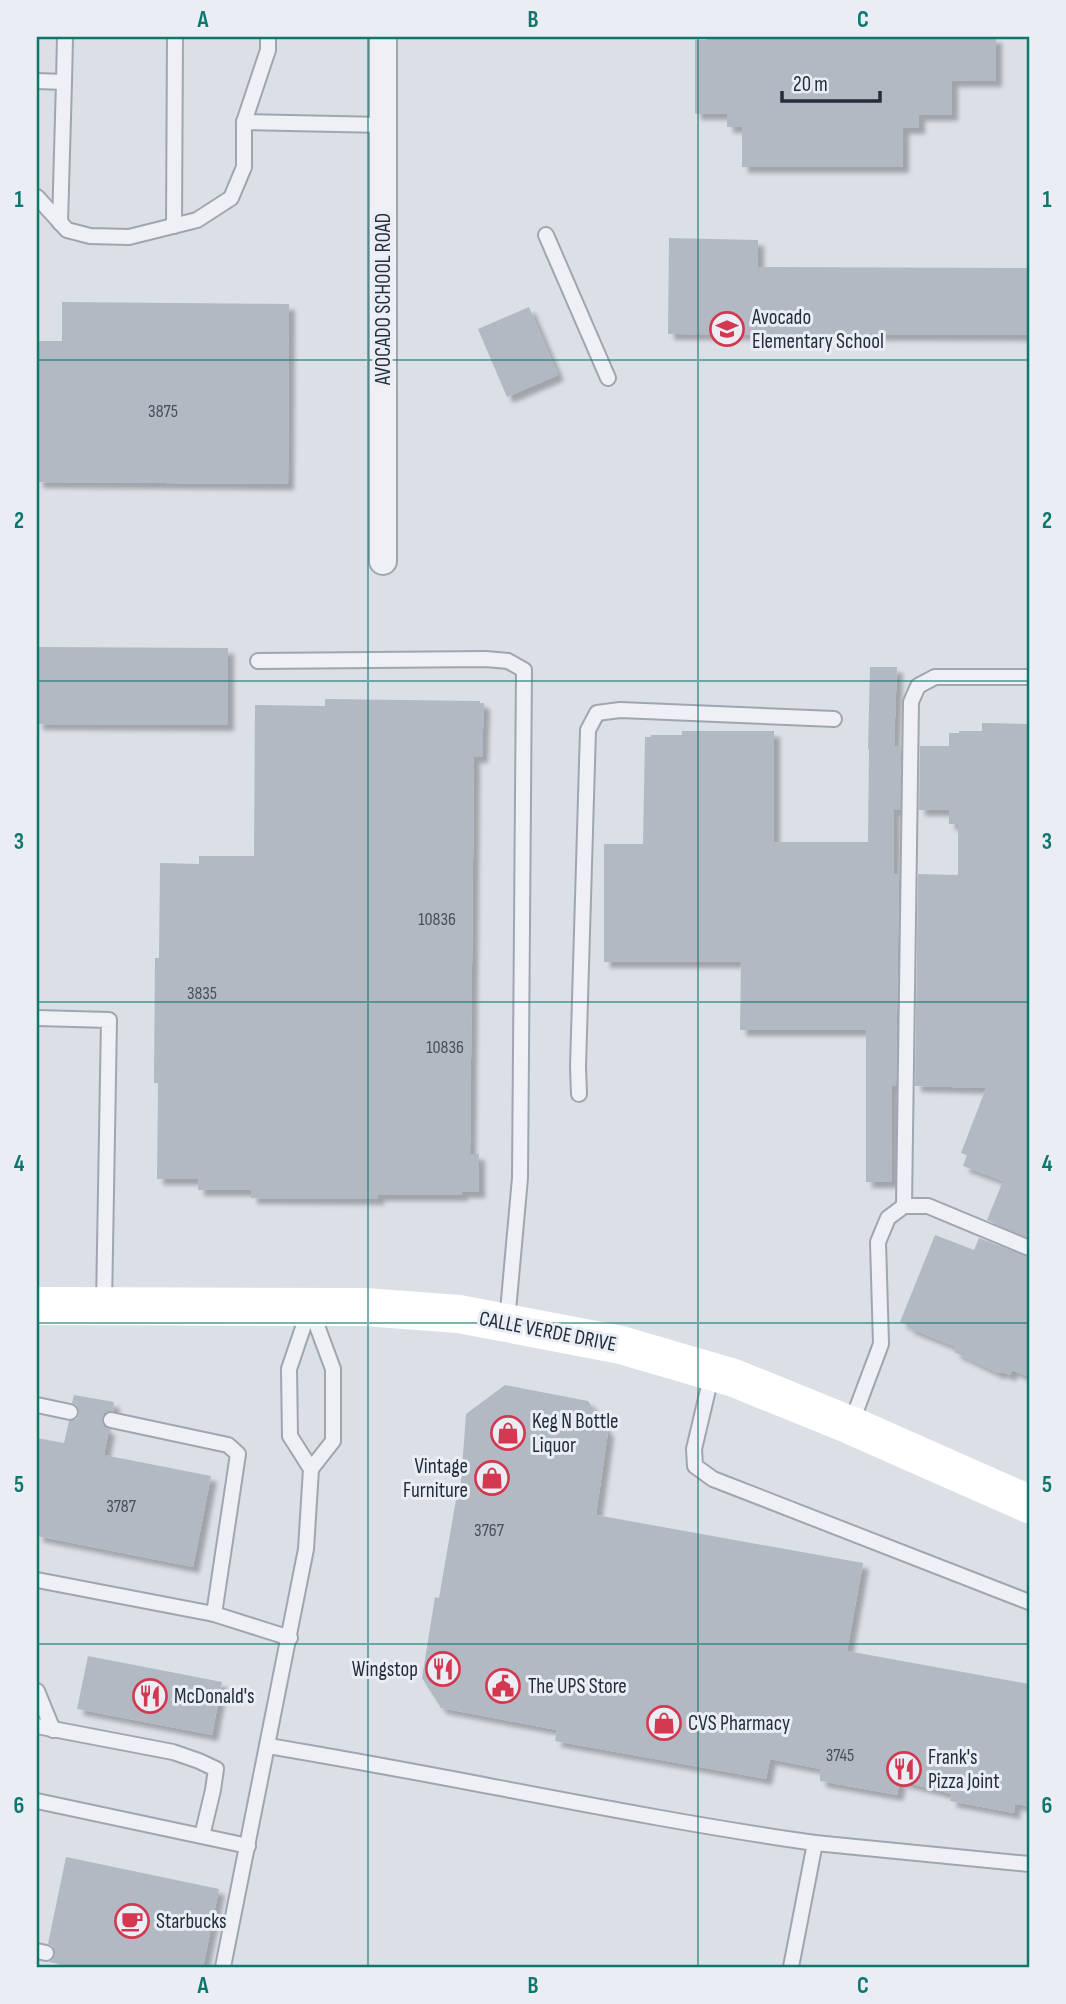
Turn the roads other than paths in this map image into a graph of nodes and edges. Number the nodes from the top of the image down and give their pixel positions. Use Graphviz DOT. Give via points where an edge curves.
graph roads {
  1 [pos="65,37"];
  2 [pos="175,37"];
  3 [pos="268,37"];
  4 [pos="383,37"];
  5 [pos="37,81"];
  6 [pos="64,82"];
  7 [pos="244,122"];
  8 [pos="384,125"];
  9 [pos="37,197"];
  10 [pos="60,223"];
  11 [pos="174,226"];
  12 [pos="547,235"];
  13 [pos="608,377"];
  14 [pos="383,561"];
  15 [pos="258,660"];
  16 [pos="1029,677"];
  17 [pos="834,719"];
  18 [pos="37,1018"];
  19 [pos="579,1094"];
  20 [pos="904,1206"];
  21 [pos="1029,1248"];
  22 [pos="37,1306"];
  23 [pos="104,1306"];
  24 [pos="310,1307"];
  25 [pos="507,1323"];
  26 [pos="713,1372"];
  27 [pos="37,1405"];
  28 [pos="71,1412"];
  29 [pos="111,1420"];
  30 [pos="850,1425"];
  31 [pos="311,1469"];
  32 [pos="1029,1504"];
  33 [pos="38,1584"];
  34 [pos="1029,1602"];
  35 [pos="214,1614"];
  36 [pos="290,1638"];
  37 [pos="37,1691"];
  38 [pos="37,1726"];
  39 [pos="53,1730"];
  40 [pos="268,1745"];
  41 [pos="37,1801"];
  42 [pos="202,1836"];
  43 [pos="815,1843"];
  44 [pos="248,1846"];
  45 [pos="1029,1864"];
  46 [pos="223,1967"];
  47 [pos="791,1967"];
  1 -- 6 [label="lane"];
  2 -- 11 [label="lane"];
  3 -- 7 [label="lane" via="268,50"];
  4 -- 8 [label="street, AVOCADO SCHOOL ROAD"];
  5 -- 6 [label="lane"];
  6 -- 10 [label="lane"];
  7 -- 8 [label="lane"];
  7 -- 11 [label="lane" via="244,167 231,198 197,220"];
  8 -- 14 [label="street, AVOCADO SCHOOL ROAD"];
  9 -- 10 [label="lane"];
  10 -- 11 [label="lane" via="67,230 90,236 129,237"];
  12 -- 13 [label="lane"];
  15 -- 25 [label="lane" via="486,659 508,661 524,670 520,1178"];
  16 -- 20 [label="lane" via="935,677 918,686 911,702"];
  17 -- 19 [label="lane" via="621,710 597,713 588,730"];
  18 -- 23 [label="lane" via="109,1020"];
  20 -- 21 [label="lane" via="928,1206"];
  20 -- 30 [label="lane" via="888,1218 878,1242 881,1344"];
  22 -- 23 [label="main road, CALLE VERDE DRIVE"];
  23 -- 24 [label="main road, CALLE VERDE DRIVE"];
  24 -- 25 [label="main road, CALLE VERDE DRIVE" via="459,1314"];
  24 -- 31 [label="lane" via="289,1369 290,1436"];
  24 -- 31 [label="lane" via="333,1369 333,1441"];
  25 -- 26 [label="main road, CALLE VERDE DRIVE" via="621,1345"];
  26 -- 30 [label="main road, CALLE VERDE DRIVE"];
  26 -- 34 [label="lane" via="694,1449 695,1466 713,1479"];
  27 -- 28 [label="lane"];
  29 -- 35 [label="lane" via="228,1445 238,1454"];
  30 -- 32 [label="main road, CALLE VERDE DRIVE"];
  31 -- 36 [label="lane" via="306,1549"];
  33 -- 35 [label="lane"];
  35 -- 36 [label="lane"];
  36 -- 40 [label="lane"];
  37 -- 39 [label="lane"];
  38 -- 39 [label="lane"];
  39 -- 42 [label="lane" via="173,1752 216,1769"];
  40 -- 43 [label="lane"];
  40 -- 44 [label="lane"];
  41 -- 42 [label="lane"];
  42 -- 44 [label="lane"];
  43 -- 45 [label="lane"];
  43 -- 47 [label="lane"];
  44 -- 46 [label="lane"];
}
